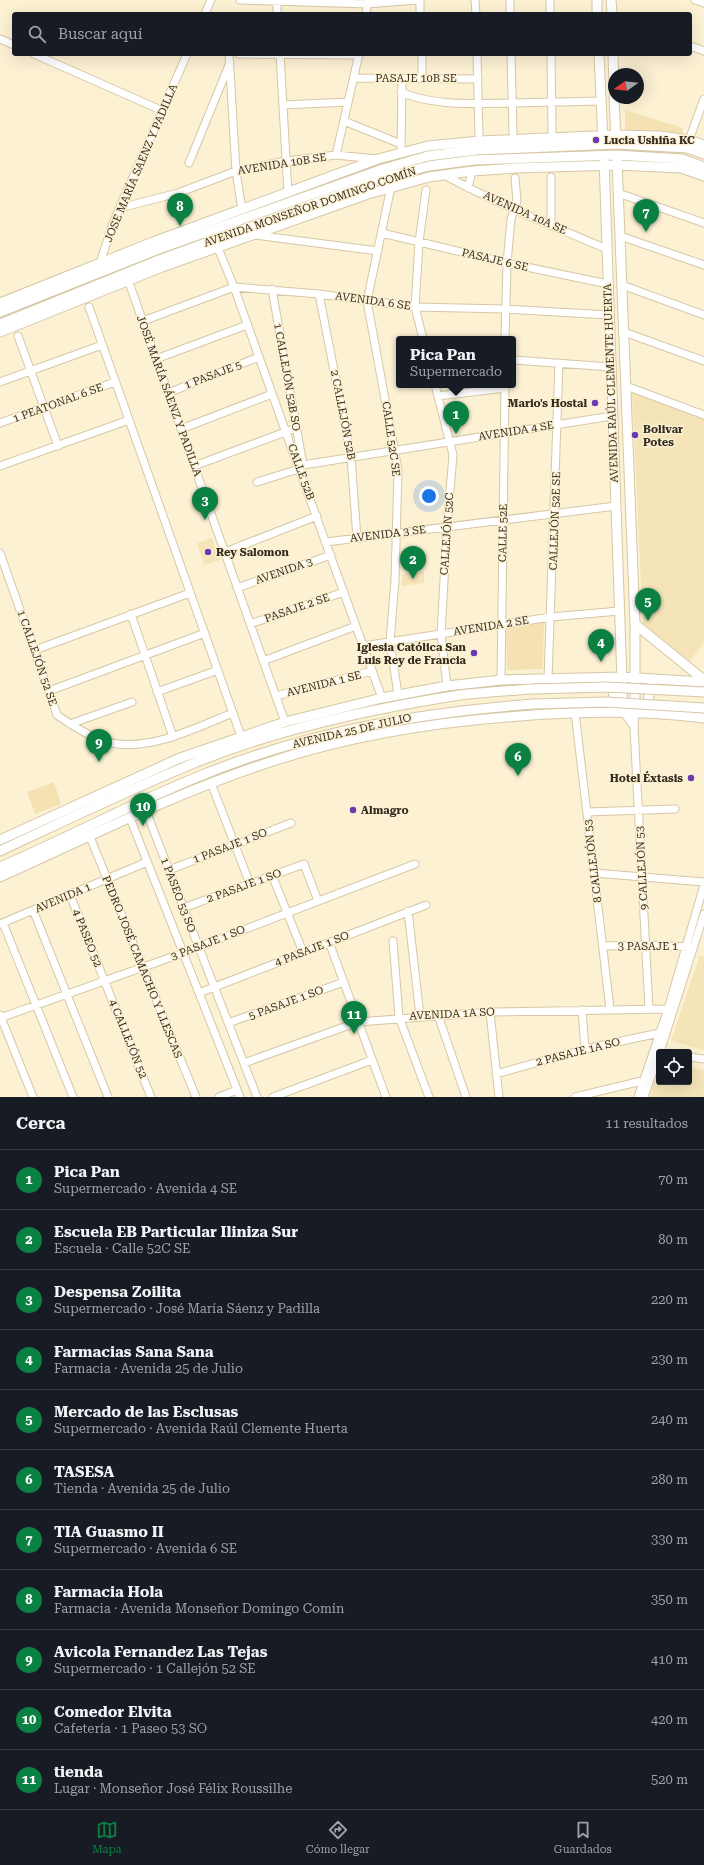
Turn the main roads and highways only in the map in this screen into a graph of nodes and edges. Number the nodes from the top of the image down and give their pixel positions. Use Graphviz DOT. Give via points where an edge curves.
graph roads {
  1 [pos="597,0"];
  2 [pos="611,0"];
  3 [pos="598,12"];
  4 [pos="612,12"];
  5 [pos="599,56"];
  6 [pos="613,56"];
  7 [pos="613,68"];
  8 [pos="614,104"];
  9 [pos="603,140"];
  10 [pos="616,140"];
  11 [pos="704,145"];
  12 [pos="448,148"];
  13 [pos="704,154"];
  14 [pos="604,155"];
  15 [pos="616,155"];
  16 [pos="492,159"];
  17 [pos="604,165"];
  18 [pos="617,165"];
  19 [pos="704,167"];
  20 [pos="492,169"];
  21 [pos="343,173"];
  22 [pos="704,176"];
  23 [pos="350,186"];
  24 [pos="356,199"];
  25 [pos="127,277"];
  26 [pos="0,302"];
  27 [pos="0,312"];
  28 [pos="0,324"];
  29 [pos="0,332"];
  30 [pos="635,624"];
  31 [pos="609,677"];
  32 [pos="621,677"];
  33 [pos="636,678"];
  34 [pos="655,679"];
  35 [pos="704,681"];
  36 [pos="704,692"];
  37 [pos="704,708"];
  38 [pos="335,710"];
  39 [pos="608,711"];
  40 [pos="623,711"];
  41 [pos="635,712"];
  42 [pos="653,713"];
  43 [pos="704,718"];
  44 [pos="307,726"];
  45 [pos="0,840"];
  46 [pos="0,850"];
  47 [pos="0,868"];
  48 [pos="0,877"];
  1 -- 3 [label="main road"];
  2 -- 4 [label="main road"];
  5 -- 9 [label="main road, AVENIDA RAÚL CLEMENTE HUERTA"];
  6 -- 7 [label="main road"];
  8 -- 10 [label="main road, AVENIDA RAÚL CLEMENTE HUERTA"];
  9 -- 10 [label="main road, AVENIDA MONSEÑOR DOMINGO COMÍN"];
  9 -- 12 [label="main road, AVENIDA MONSEÑOR DOMINGO COMÍN"];
  9 -- 14 [label="main road, AVENIDA RAÚL CLEMENTE HUERTA"];
  10 -- 11 [label="main road, AVENIDA MONSEÑOR DOMINGO COMÍN" via="660,136"];
  10 -- 13 [label="main road, AVENIDA MONSEÑOR DOMINGO COMÍN" via="687,148"];
  10 -- 15 [label="main road, AVENIDA RAÚL CLEMENTE HUERTA"];
  12 -- 21 [label="main road, AVENIDA MONSEÑOR DOMINGO COMÍN" via="401,148"];
  12 -- 23 [label="main road, AVENIDA MONSEÑOR DOMINGO COMÍN" via="384,169"];
  14 -- 15 [label="main road, AVENIDA MONSEÑOR DOMINGO COMÍN"];
  14 -- 16 [label="main road, AVENIDA MONSEÑOR DOMINGO COMÍN"];
  14 -- 17 [label="main road, AVENIDA RAÚL CLEMENTE HUERTA"];
  15 -- 18 [label="main road, AVENIDA RAÚL CLEMENTE HUERTA"];
  15 -- 19 [label="main road, AVENIDA MONSEÑOR DOMINGO COMÍN" via="682,160"];
  16 -- 20 [label="main road"];
  16 -- 23 [label="main road, AVENIDA MONSEÑOR DOMINGO COMÍN" via="429,166"];
  17 -- 18 [label="main road, AVENIDA MONSEÑOR DOMINGO COMÍN"];
  17 -- 20 [label="main road, AVENIDA MONSEÑOR DOMINGO COMÍN"];
  17 -- 32 [label="main road, AVENIDA RAÚL CLEMENTE HUERTA"];
  18 -- 22 [label="main road, AVENIDA MONSEÑOR DOMINGO COMÍN" via="681,168"];
  18 -- 30 [label="main road, AVENIDA RAÚL CLEMENTE HUERTA"];
  20 -- 24 [label="main road, AVENIDA MONSEÑOR DOMINGO COMÍN" via="444,175 391,187"];
  21 -- 23 [label="main road"];
  21 -- 26 [label="main road, AVENIDA MONSEÑOR DOMINGO COMÍN" via="153,242"];
  23 -- 24 [label="main road"];
  23 -- 25 [label="main road, AVENIDA MONSEÑOR DOMINGO COMÍN" via="159,260"];
  23 -- 27 [label="main road, AVENIDA MONSEÑOR DOMINGO COMÍN" via="156,250"];
  24 -- 25 [label="main road, AVENIDA MONSEÑOR DOMINGO COMÍN"];
  25 -- 28 [label="main road, AVENIDA MONSEÑOR DOMINGO COMÍN"];
  25 -- 29 [label="main road, AVENIDA MONSEÑOR DOMINGO COMÍN"];
  30 -- 33 [label="main road, AVENIDA RAÚL CLEMENTE HUERTA"];
  30 -- 35 [label="main road"];
  31 -- 32 [label="main road"];
  31 -- 38 [label="main road" via="501,680 447,686 398,694"];
  31 -- 39 [label="main road" via="612,680 614,695 612,707"];
  32 -- 33 [label="main road"];
  32 -- 40 [label="main road, AVENIDA RAÚL CLEMENTE HUERTA"];
  33 -- 34 [label="main road"];
  33 -- 41 [label="main road, AVENIDA RAÚL CLEMENTE HUERTA"];
  34 -- 35 [label="main road"];
  34 -- 42 [label="main road" via="648,700"];
  36 -- 44 [label="main road, AVENIDA 25 DE JULIO, bridge" via="607,686 460,695"];
  37 -- 47 [label="main road, AVENIDA 25 DE JULIO, bridge" via="607,702 533,704 462,710 393,720 322,735 196,777"];
  38 -- 44 [label="main road"];
  38 -- 45 [label="main road" via="285,722 180,758"];
  39 -- 40 [label="main road, AVENIDA 25 DE JULIO"];
  39 -- 48 [label="main road, AVENIDA 25 DE JULIO" via="463,720 395,730 329,745 265,763 212,783"];
  40 -- 41 [label="main road, AVENIDA 25 DE JULIO"];
  41 -- 42 [label="main road, AVENIDA 25 DE JULIO"];
  42 -- 43 [label="main road, AVENIDA 25 DE JULIO"];
  44 -- 46 [label="main road, AVENIDA 25 DE JULIO" via="188,765"];
}
